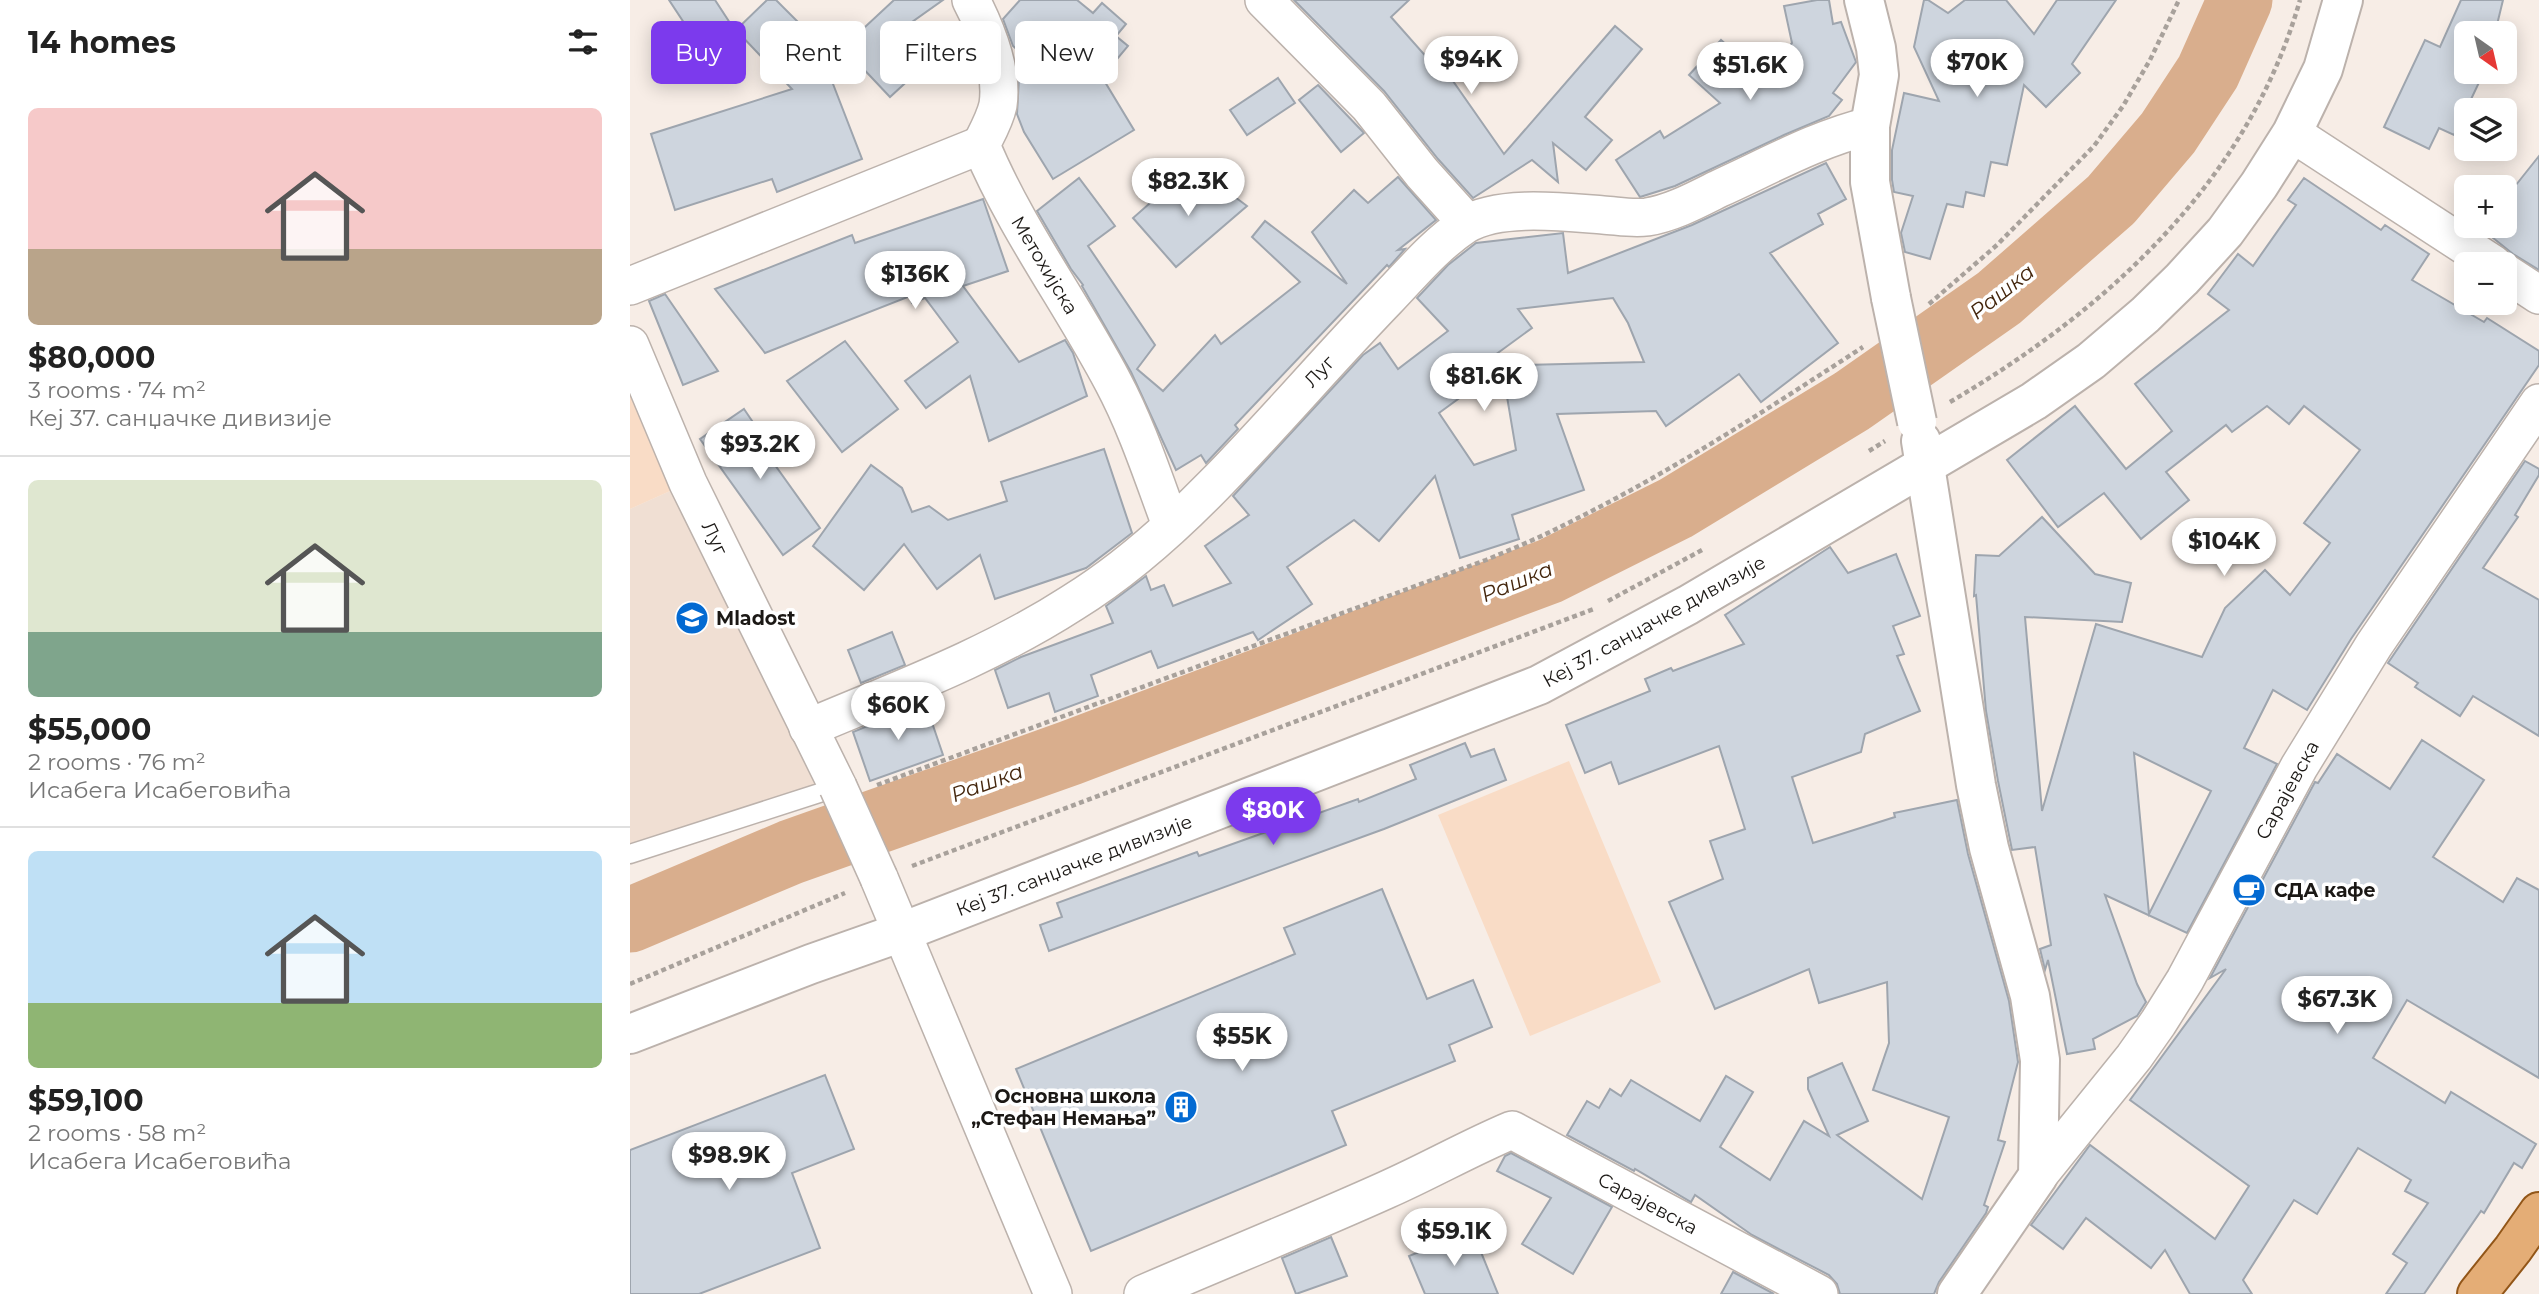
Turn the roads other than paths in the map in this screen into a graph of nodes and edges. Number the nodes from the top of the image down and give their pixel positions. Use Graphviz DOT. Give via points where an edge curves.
graph roads {
  1 [pos="971,0"];
  2 [pos="1264,0"];
  3 [pos="1864,0"];
  4 [pos="2343,0"];
  5 [pos="1870,126"];
  6 [pos="2292,132"];
  7 [pos="981,145"];
  8 [pos="1467,223"];
  9 [pos="2475,252"];
  10 [pos="2517,281"];
  11 [pos="630,286"];
  12 [pos="2539,295"];
  13 [pos="630,345"];
  14 [pos="2539,403"];
  15 [pos="1926,463"];
  16 [pos="1171,525"];
  17 [pos="808,727"];
  18 [pos="854,787"];
  19 [pos="630,854"];
  20 [pos="902,932"];
  21 [pos="630,1034"];
  22 [pos="2038,1176"];
  23 [pos="2539,1212"];
  24 [pos="1053,1294"];
  25 [pos="1143,1294"];
  26 [pos="1819,1294"];
  27 [pos="1957,1294"];
  28 [pos="2477,1294"];
  1 -- 7 [label="street" via="990,47 998,86 998,106"];
  2 -- 8 [label="street" via="1369,106"];
  3 -- 5 [label="street" via="1879,75"];
  4 -- 6 [label="street, Кеј 37. санџачке дивизије" via="2323,69"];
  5 -- 8 [label="street, Луг" via="1818,142 1703,197 1648,216 1499,213"];
  5 -- 15 [label="street, bridge" via="1870,182 1905,304 1917,422"];
  6 -- 9 [label="street"];
  6 -- 15 [label="street, Кеј 37. санџачке дивизије" via="2225,232 2145,315 2091,362 2034,401"];
  7 -- 11 [label="street"];
  7 -- 16 [label="street, Метохијска" via="1017,221 1114,383"];
  8 -- 16 [label="street, Луг" via="1416,270"];
  10 -- 12 [label="street"];
  13 -- 17 [label="street, Луг" via="688,483"];
  14 -- 22 [label="street, Сарајевска" via="2374,645 2299,767 2158,1023"];
  15 -- 20 [label="street, Кеј 37. санџачке дивизије" via="1688,605 1539,684"];
  15 -- 22 [label="street" via="1979,797 2036,1031 2040,1060"];
  16 -- 17 [label="street, Луг" via="1104,582 1034,626 942,672"];
  17 -- 18 [label="street, Луг"];
  18 -- 19 [label="lane"];
  18 -- 20 [label="street, Луг, bridge" via="879,878"];
  20 -- 21 [label="street, Кеј 37. санџачке дивизије"];
  20 -- 24 [label="street"];
  22 -- 27 [label="street, Сарајевска"];
  23 -- 28 [label="main road"];
  25 -- 26 [label="street, Сарајевска" via="1512,1130"];
}
